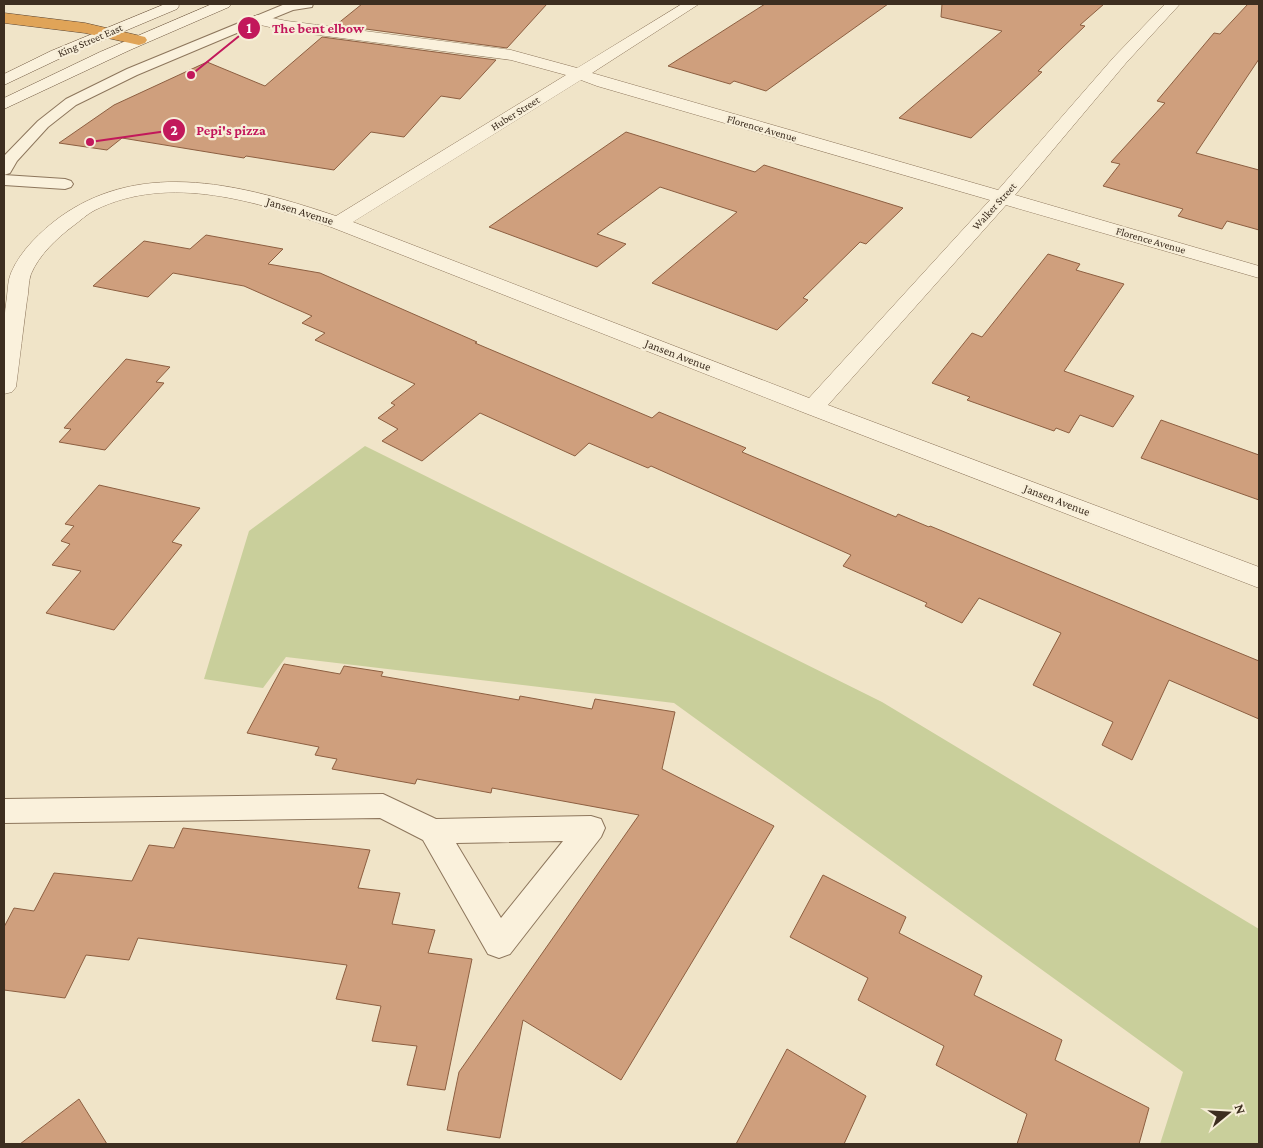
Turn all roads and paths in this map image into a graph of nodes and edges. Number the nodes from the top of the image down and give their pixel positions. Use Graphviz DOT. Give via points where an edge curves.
graph roads {
  1 [pos="178,4"];
  2 [pos="224,4"];
  3 [pos="307,4"];
  4 [pos="692,4"];
  5 [pos="1173,4"];
  6 [pos="4,18"];
  7 [pos="257,20"];
  8 [pos="107,32"];
  9 [pos="55,40"];
  10 [pos="139,40"];
  11 [pos="78,44"];
  12 [pos="114,52"];
  13 [pos="578,74"];
  14 [pos="4,80"];
  15 [pos="4,104"];
  16 [pos="6,163"];
  17 [pos="4,180"];
  18 [pos="65,184"];
  19 [pos="1003,197"];
  20 [pos="338,223"];
  21 [pos="1259,272"];
  22 [pos="4,387"];
  23 [pos="813,408"];
  24 [pos="1259,578"];
  25 [pos="4,812"];
  26 [pos="433,831"];
  1 -- 8 [label="street, King Street East"];
  2 -- 10 [label="street, King Street East"];
  3 -- 7 [label="lane"];
  4 -- 13 [label="street, Huber Street"];
  5 -- 19 [label="street, Walker Street" via="1120,60"];
  6 -- 8 [label="highway"];
  7 -- 13 [label="street, Florence Avenue" via="511,55"];
  7 -- 16 [label="lane" via="132,72 71,102 43,124"];
  8 -- 10 [label="highway"];
  8 -- 11 [label="street, King Street East"];
  9 -- 11 [label="highway"];
  10 -- 12 [label="street, King Street East"];
  11 -- 12 [label="highway"];
  11 -- 14 [label="street, King Street East"];
  12 -- 15 [label="street, King Street East"];
  13 -- 19 [label="street, Florence Avenue"];
  13 -- 20 [label="street, Huber Street"];
  17 -- 18 [label="lane"];
  19 -- 21 [label="street, Florence Avenue"];
  19 -- 23 [label="street, Walker Street"];
  20 -- 22 [label="street, Jansen Avenue" via="283,204 211,188 177,186 135,190 89,205 41,243 21,275"];
  20 -- 23 [label="street, Jansen Avenue"];
  23 -- 24 [label="street, Jansen Avenue"];
  25 -- 26 [label="lane" via="383,806"];
  26 -- 26 [label="lane" via="499,944 591,828 482,830"];
}
